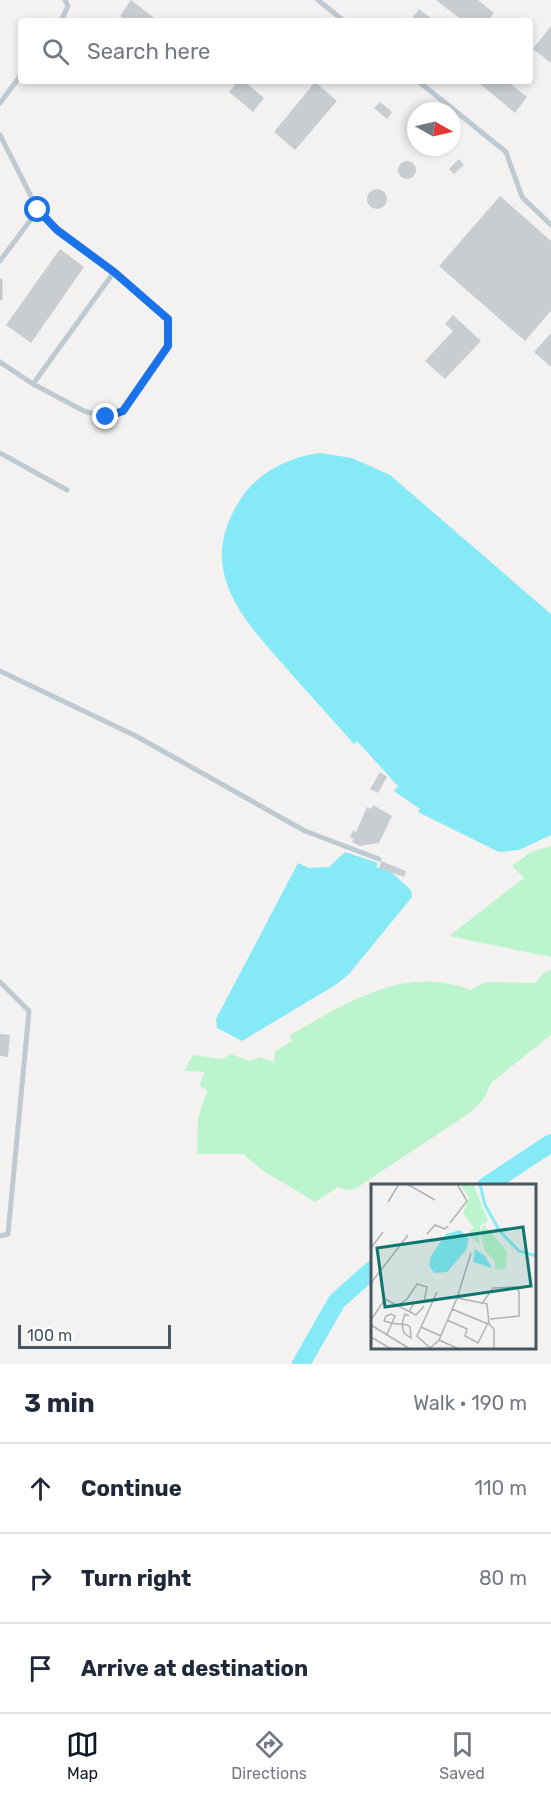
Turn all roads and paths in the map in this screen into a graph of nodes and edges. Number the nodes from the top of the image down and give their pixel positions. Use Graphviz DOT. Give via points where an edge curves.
graph roads {
  1 [pos="65,0"];
  2 [pos="318,0"];
  3 [pos="63,18"];
  4 [pos="340,18"];
  5 [pos="18,79"];
  6 [pos="422,84"];
  7 [pos="0,103"];
  8 [pos="0,135"];
  9 [pos="38,210"];
  10 [pos="551,225"];
  11 [pos="0,261"];
  12 [pos="114,272"];
  13 [pos="0,281"];
  14 [pos="0,298"];
  15 [pos="0,362"];
  16 [pos="33,384"];
  17 [pos="0,453"];
  18 [pos="67,490"];
  19 [pos="0,671"];
  20 [pos="380,859"];
  21 [pos="0,982"];
  22 [pos="0,1236"];
  1 -- 3 [label="lane" via="68,6"];
  2 -- 4 [label="lane"];
  5 -- 7 [label="lane"];
  6 -- 10 [label="lane" via="506,152 522,197"];
  8 -- 9 [label="lane"];
  9 -- 11 [label="lane"];
  9 -- 12 [label="lane" via="57,230"];
  12 -- 16 [label="lane"];
  12 -- 16 [label="lane" via="168,319 168,346 123,411 106,417 84,411"];
  13 -- 14 [label="lane"];
  15 -- 16 [label="lane"];
  17 -- 18 [label="lane"];
  19 -- 20 [label="lane" via="136,736 305,831"];
  21 -- 22 [label="lane" via="29,1011 8,1234"];
}
